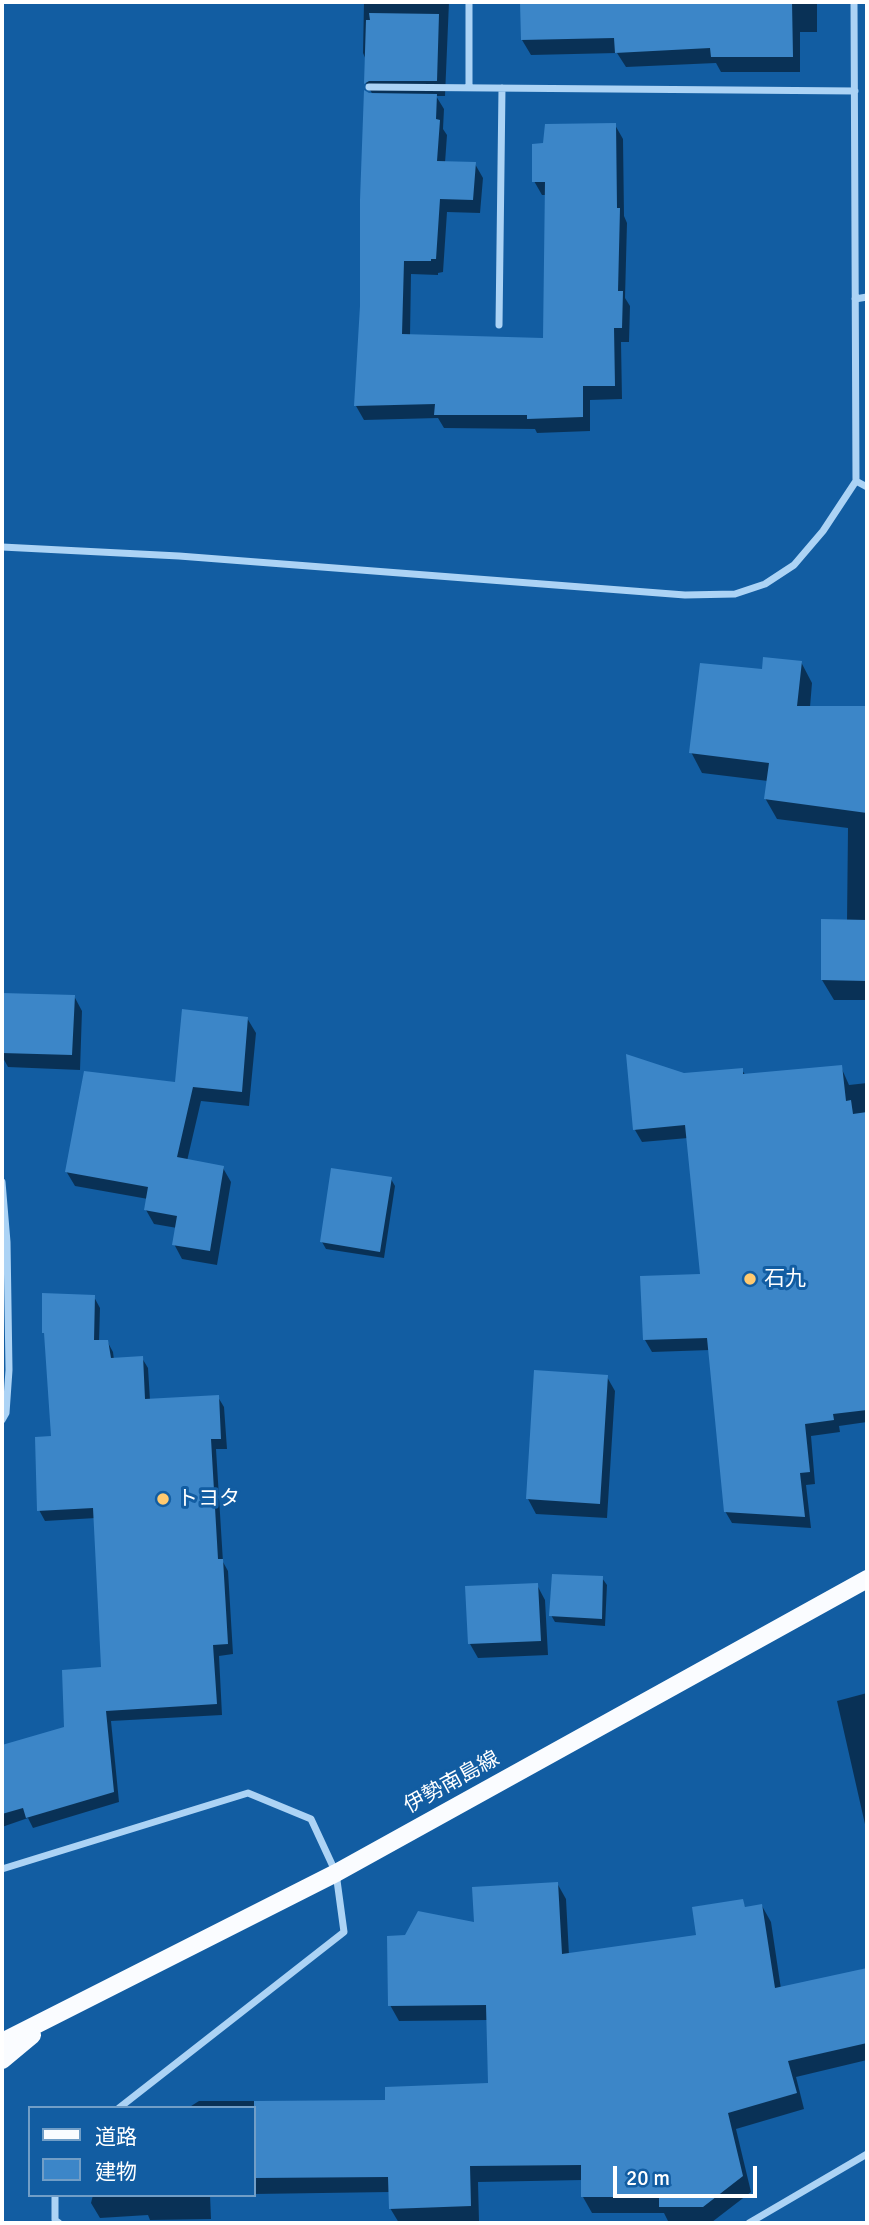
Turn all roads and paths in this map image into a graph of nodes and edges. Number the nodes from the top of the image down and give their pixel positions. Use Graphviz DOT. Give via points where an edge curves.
graph roads {
  1 [pos="469,2"];
  2 [pos="854,2"];
  3 [pos="369,87"];
  4 [pos="469,88"];
  5 [pos="502,88"];
  6 [pos="855,91"];
  7 [pos="867,297"];
  8 [pos="855,299"];
  9 [pos="499,325"];
  10 [pos="856,481"];
  11 [pos="867,486"];
  12 [pos="2,547"];
  13 [pos="2,1182"];
  14 [pos="2,1420"];
  15 [pos="867,1578"];
  16 [pos="2,1869"];
  17 [pos="336,1873"];
  18 [pos="53,2018"];
  19 [pos="2,2033"];
  20 [pos="2,2042"];
  21 [pos="2,2060"];
  22 [pos="122,2106"];
  23 [pos="867,2154"];
  24 [pos="55,2197"];
  25 [pos="59,2223"];
  26 [pos="749,2223"];
  1 -- 4 [label="street"];
  2 -- 6 [label="street"];
  3 -- 4 [label="street"];
  4 -- 5 [label="street"];
  5 -- 6 [label="street"];
  5 -- 9 [label="street"];
  6 -- 8 [label="street"];
  7 -- 8 [label="street"];
  8 -- 10 [label="street"];
  10 -- 11 [label="street"];
  10 -- 12 [label="street" via="794,565 765,584 734,594 685,595 179,555"];
  13 -- 14 [label="street" via="8,1242 9,1370"];
  15 -- 17 [label="main road, 伊勢南島線"];
  16 -- 17 [label="street" via="248,1793 312,1819"];
  17 -- 18 [label="main road, 伊勢南島線"];
  17 -- 22 [label="street" via="344,1932"];
  18 -- 19 [label="main road"];
  18 -- 20 [label="main road, 伊勢南島線"];
  18 -- 21 [label="main road, 伊勢南島線"];
  23 -- 26 [label="street"];
  24 -- 25 [label="street"];
}
